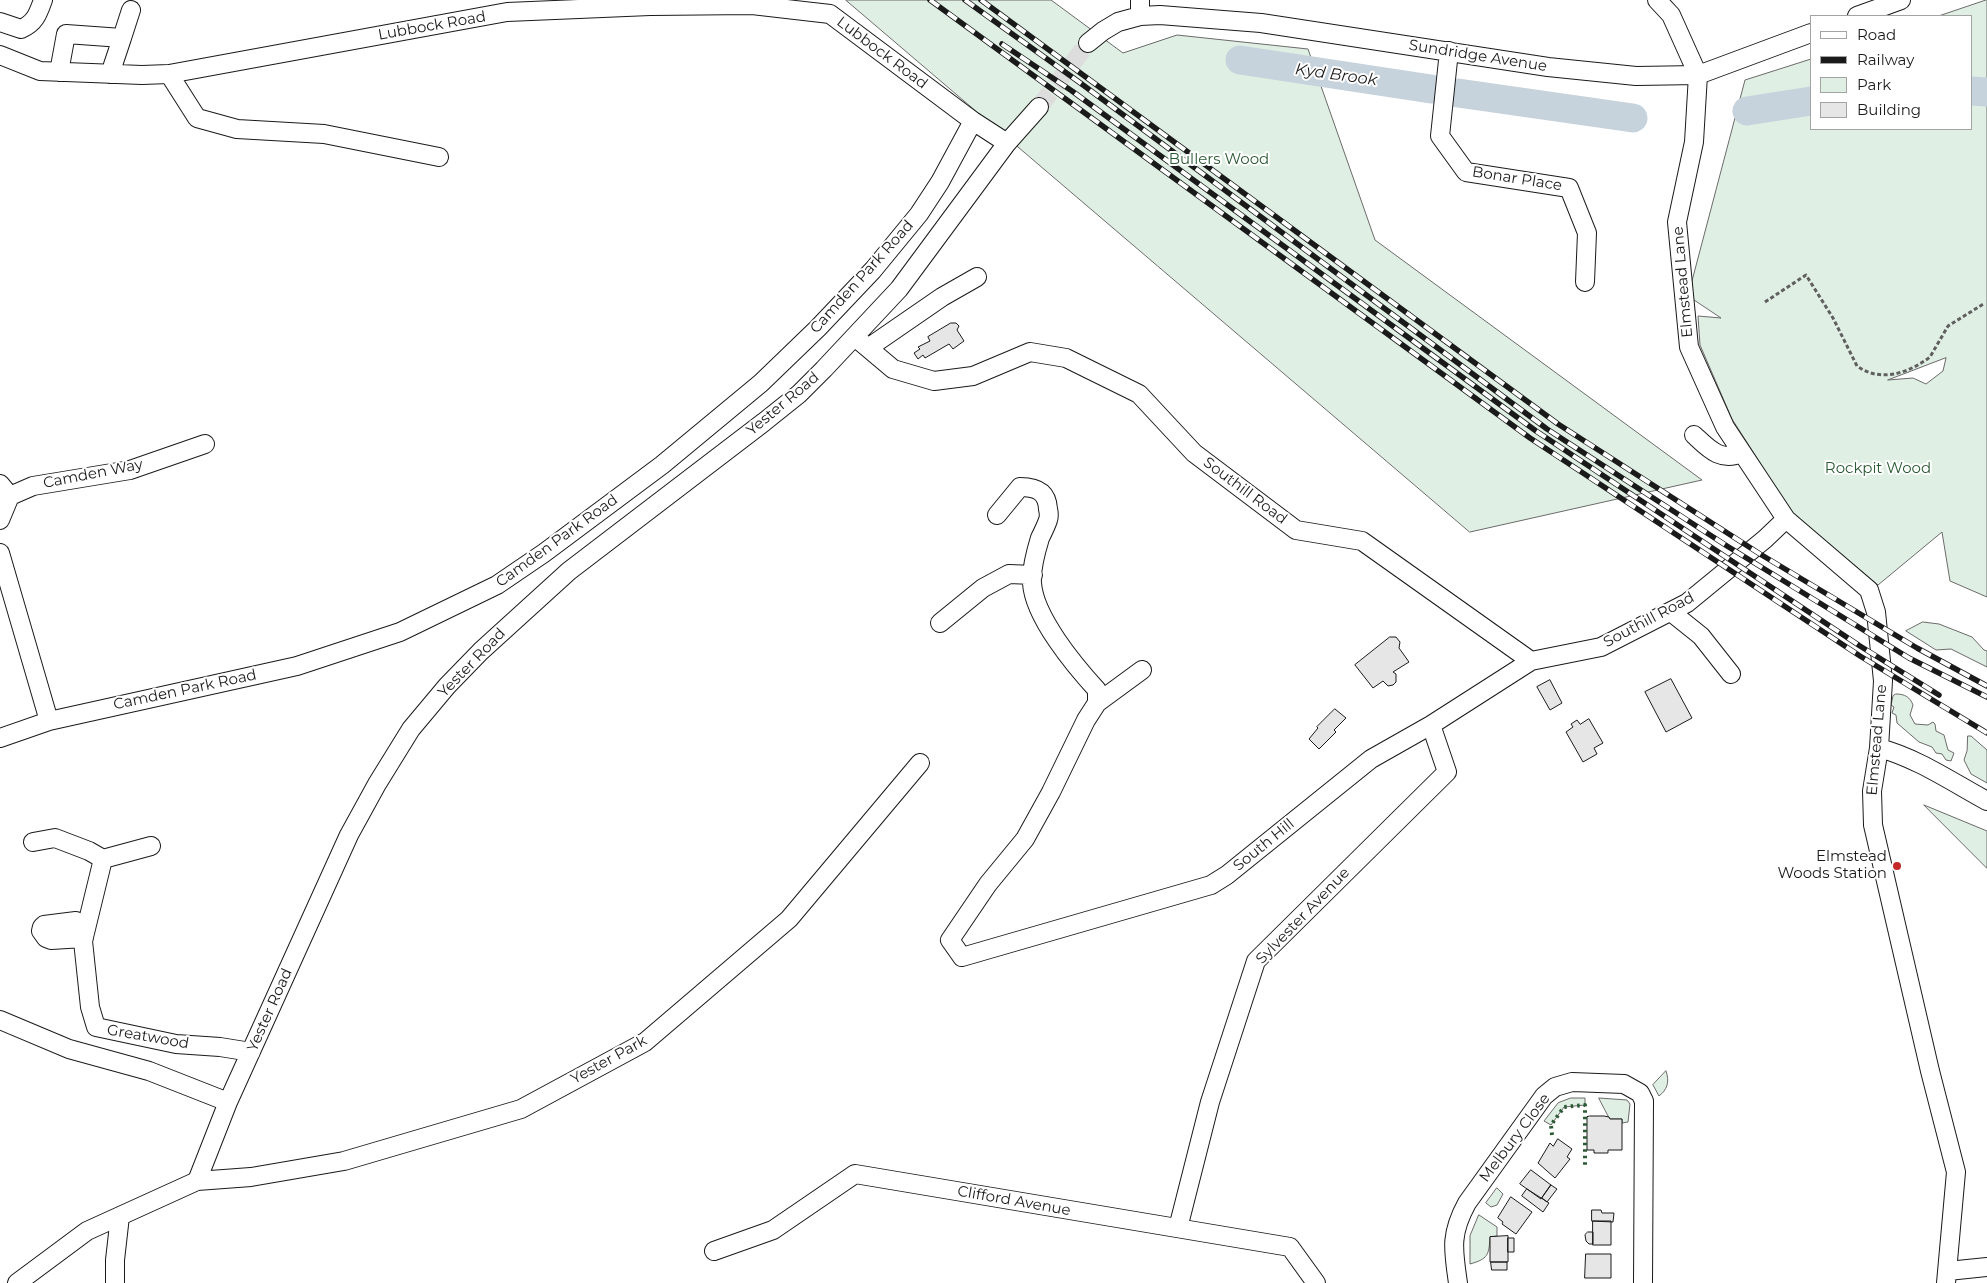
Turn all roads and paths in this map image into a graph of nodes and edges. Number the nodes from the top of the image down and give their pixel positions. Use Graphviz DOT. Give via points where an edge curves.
graph roads {
  1 [pos="43,0"];
  2 [pos="1657,0"];
  3 [pos="1901,0"];
  4 [pos="650,3"];
  5 [pos="1140,8"];
  6 [pos="131,10"];
  7 [pos="1860,15"];
  8 [pos="0,22"];
  9 [pos="1810,33"];
  10 [pos="122,38"];
  11 [pos="1088,43"];
  12 [pos="1449,51"];
  13 [pos="0,55"];
  14 [pos="59,72"];
  15 [pos="110,74"];
  16 [pos="168,74"];
  17 [pos="1698,75"];
  18 [pos="1039,107"];
  19 [pos="973,122"];
  20 [pos="1007,143"];
  21 [pos="439,157"];
  22 [pos="977,277"];
  23 [pos="1585,282"];
  24 [pos="1765,302"];
  25 [pos="1985,303"];
  26 [pos="861,342"];
  27 [pos="1694,435"];
  28 [pos="205,444"];
  29 [pos="1742,454"];
  30 [pos="5,490"];
  31 [pos="997,515"];
  32 [pos="1786,519"];
  33 [pos="0,520"];
  34 [pos="0,553"];
  35 [pos="1033,575"];
  36 [pos="1671,612"];
  37 [pos="940,623"];
  38 [pos="1532,661"];
  39 [pos="1142,670"];
  40 [pos="1731,674"];
  41 [pos="1096,703"];
  42 [pos="49,721"];
  43 [pos="1431,725"];
  44 [pos="0,738"];
  45 [pos="1879,748"];
  46 [pos="920,763"];
  47 [pos="1987,800"];
  48 [pos="33,842"];
  49 [pos="150,846"];
  50 [pos="103,860"];
  51 [pos="76,921"];
  52 [pos="84,938"];
  53 [pos="0,1020"];
  54 [pos="251,1052"];
  55 [pos="228,1102"];
  56 [pos="197,1181"];
  57 [pos="120,1216"];
  58 [pos="1178,1228"];
  59 [pos="714,1251"];
  60 [pos="1987,1267"];
  61 [pos="1947,1277"];
  62 [pos="17,1283"];
  63 [pos="115,1283"];
  64 [pos="1316,1283"];
  65 [pos="1458,1283"];
  66 [pos="1643,1283"];
  1 -- 8 [label="street" via="36,19 30,25 21,28"];
  2 -- 17 [label="street" via="1671,15"];
  3 -- 7 [label="street"];
  4 -- 16 [label="street, Lubbock Road" via="507,12"];
  4 -- 19 [label="street, Lubbock Road" via="752,5 830,14"];
  5 -- 11 [label="street"];
  5 -- 12 [label="street, Sundridge Avenue" via="1160,15 1261,23"];
  6 -- 10 [label="street"];
  9 -- 17 [label="street, Sundridge Avenue"];
  10 -- 14 [label="street" via="66,34"];
  10 -- 15 [label="street"];
  12 -- 17 [label="street, Sundridge Avenue" via="1548,67 1636,76"];
  12 -- 23 [label="street, Bonar Place" via="1440,136 1466,172 1569,188 1587,233"];
  13 -- 14 [label="street, Lubbock Road" via="40,72"];
  14 -- 15 [label="street, Lubbock Road"];
  15 -- 16 [label="street, Lubbock Road"];
  16 -- 21 [label="street" via="197,118 237,129 324,134"];
  17 -- 29 [label="street, Elmstead Lane" via="1694,142 1677,222 1689,347 1724,427"];
  18 -- 20 [label="street, Yester Road"];
  19 -- 20 [label="street, Lubbock Road"];
  19 -- 42 [label="street, Camden Park Road" via="919,214 818,328 761,383 662,465 497,585 400,632 297,666"];
  20 -- 26 [label="street, Yester Road"];
  22 -- 26 [label="street"];
  24 -- 25 [label="path" via="1806,275 1833,318 1857,366 1878,376 1897,374 1926,361 1948,326"];
  26 -- 38 [label="street, Southill Road" via="893,369 934,381 972,376 1030,352 1066,358 1139,394 1194,452 1296,530 1362,542"];
  26 -- 54 [label="street, Yester Road" via="799,394 569,571 481,651 411,729 348,835"];
  27 -- 29 [label="street" via="1721,456"];
  28 -- 30 [label="street, Camden Way" via="130,470"];
  29 -- 32 [label="street, Elmstead Lane"];
  30 -- 33 [label="street, Camden Way"];
  31 -- 35 [label="street" via="1020,487 1034,487 1044,494 1049,518 1040,539"];
  32 -- 36 [label="street, Southill Road" via="1765,540 1687,603"];
  32 -- 45 [label="street, Elmstead Lane" via="1869,590 1876,612 1883,681"];
  34 -- 42 [label="street"];
  35 -- 37 [label="street" via="1008,574 983,588"];
  35 -- 41 [label="street" via="1038,607 1058,641 1097,690"];
  36 -- 38 [label="street, Southill Road" via="1601,647"];
  36 -- 40 [label="street" via="1701,636"];
  38 -- 43 [label="street, South Hill"];
  39 -- 41 [label="street"];
  41 -- 43 [label="street, South Hill" via="1025,839 988,884 950,940 962,957 1211,885 1372,759"];
  42 -- 44 [label="street, Camden Park Road"];
  43 -- 58 [label="street, Sylvester Avenue" via="1447,772 1256,961 1210,1102"];
  45 -- 47 [label="street" via="1924,766"];
  45 -- 61 [label="street, Elmstead Lane" via="1872,791 1872,825 1956,1172"];
  46 -- 56 [label="street, Yester Park" via="790,919 645,1042 521,1109 344,1161 252,1177"];
  48 -- 50 [label="street" via="55,838"];
  49 -- 50 [label="street"];
  50 -- 52 [label="street, Greatwood"];
  51 -- 52 [label="street" via="44,925 41,931 51,940"];
  52 -- 54 [label="street, Greatwood" via="90,1007 96,1027 176,1044"];
  53 -- 55 [label="street" via="69,1049 150,1071"];
  54 -- 55 [label="street, Yester Road"];
  55 -- 56 [label="street, Yester Road"];
  56 -- 57 [label="street"];
  57 -- 62 [label="street" via="87,1231"];
  57 -- 63 [label="street"];
  58 -- 59 [label="street, Clifford Avenue" via="855,1174 773,1230"];
  58 -- 64 [label="street, Clifford Avenue" via="1290,1247"];
  60 -- 61 [label="street"];
  65 -- 66 [label="street, Melbury Close" via="1453,1240 1464,1209 1544,1096 1555,1087 1572,1082 1624,1084 1640,1093 1644,1101"];
}
